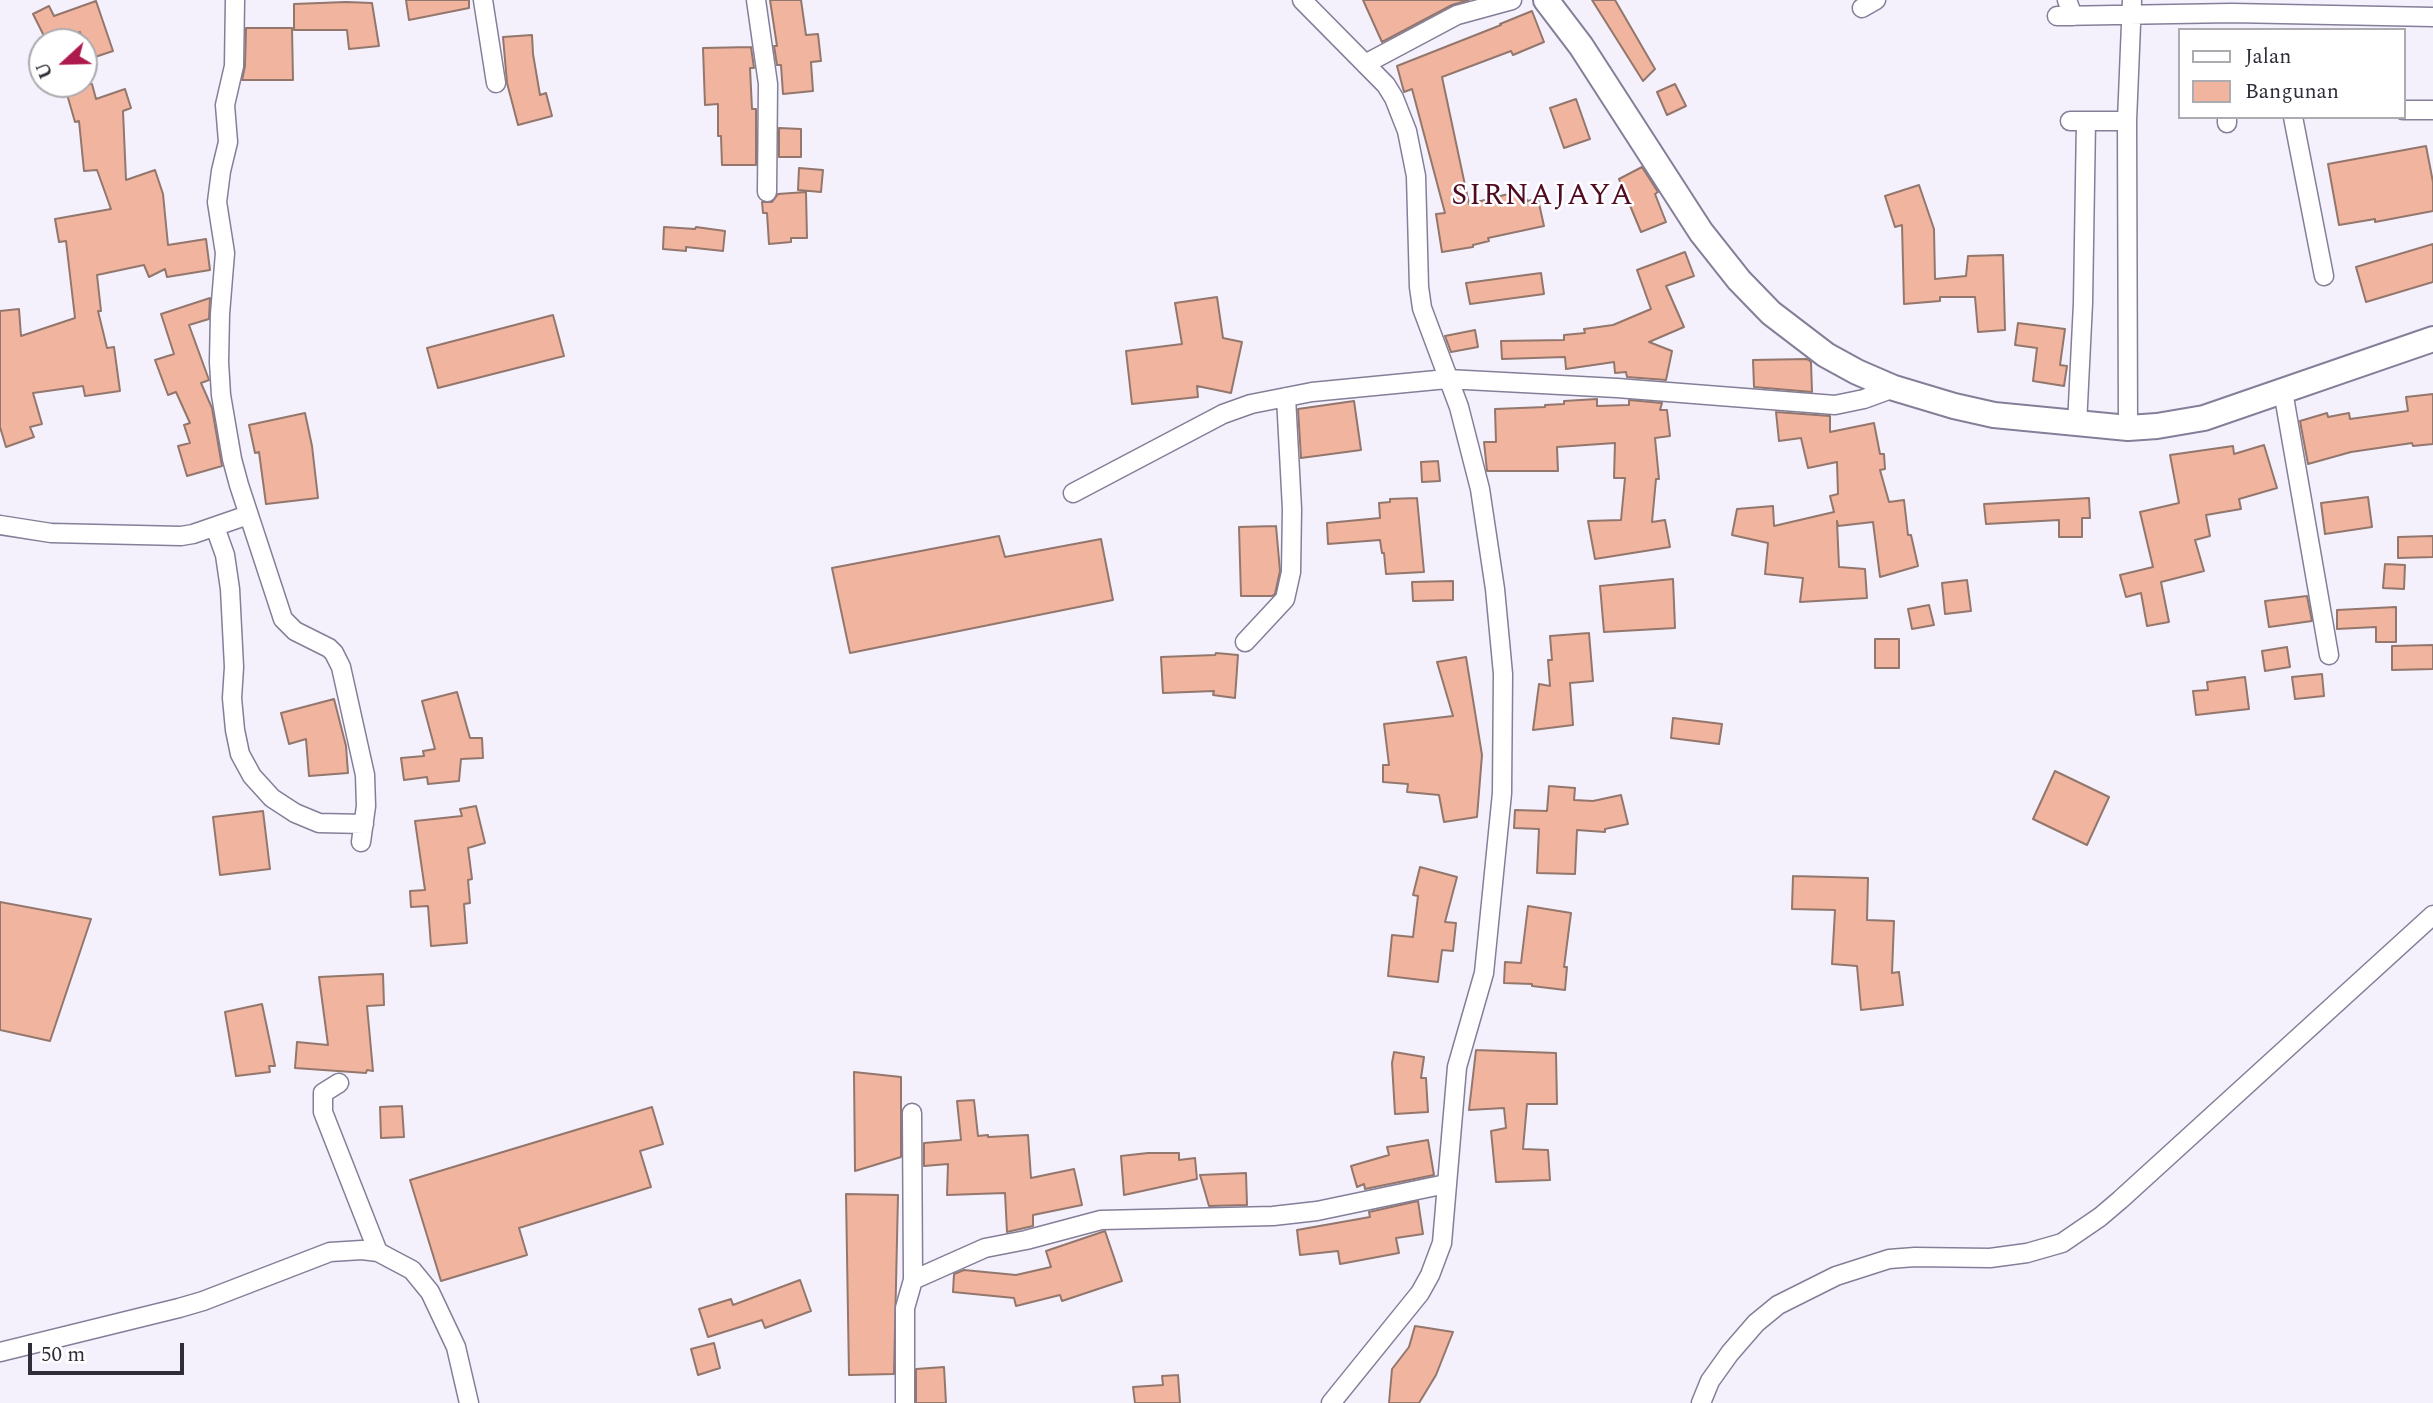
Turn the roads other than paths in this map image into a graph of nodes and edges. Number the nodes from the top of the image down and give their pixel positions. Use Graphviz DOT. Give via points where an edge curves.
graph roads {
  1 [pos="235,0"];
  2 [pos="483,0"];
  3 [pos="756,0"];
  4 [pos="1302,0"];
  5 [pos="1512,0"];
  6 [pos="1546,0"];
  7 [pos="2132,8"];
  8 [pos="2066,11"];
  9 [pos="2433,17"];
  10 [pos="2232,22"];
  11 [pos="1365,64"];
  12 [pos="496,83"];
  13 [pos="2405,110"];
  14 [pos="2433,110"];
  15 [pos="2293,119"];
  16 [pos="2127,121"];
  17 [pos="767,192"];
  18 [pos="2324,276"];
  19 [pos="2433,339"];
  20 [pos="1447,379"];
  21 [pos="1894,388"];
  22 [pos="2283,391"];
  23 [pos="1286,397"];
  24 [pos="2077,425"];
  25 [pos="2128,428"];
  26 [pos="1073,493"];
  27 [pos="248,515"];
  28 [pos="0,525"];
  29 [pos="215,527"];
  30 [pos="1245,642"];
  31 [pos="2329,655"];
  32 [pos="364,824"];
  33 [pos="361,842"];
  34 [pos="2433,915"];
  35 [pos="339,1083"];
  36 [pos="912,1113"];
  37 [pos="1446,1184"];
  38 [pos="378,1252"];
  39 [pos="913,1280"];
  40 [pos="0,1352"];
  41 [pos="469,1403"];
  42 [pos="905,1403"];
  43 [pos="1331,1403"];
  44 [pos="1701,1403"];
  1 -- 27 [label="street" via="233,66 225,105 228,142 217,202 225,253 219,362 232,459"];
  2 -- 12 [label="street"];
  3 -- 17 [label="street" via="768,84"];
  4 -- 11 [label="street"];
  5 -- 11 [label="street" via="1457,15"];
  6 -- 21 [label="street" via="1739,280 1770,313 1826,355"];
  7 -- 8 [label="street"];
  7 -- 10 [label="street"];
  7 -- 16 [label="street"];
  9 -- 10 [label="street"];
  11 -- 20 [label="street" via="1394,98 1413,153 1422,308"];
  13 -- 14 [label="street"];
  15 -- 18 [label="street"];
  16 -- 24 [label="street" via="2078,121 2083,303"];
  16 -- 25 [label="street"];
  19 -- 22 [label="street"];
  20 -- 21 [label="street" via="1835,405"];
  20 -- 23 [label="street"];
  20 -- 37 [label="street" via="1466,431 1479,489 1500,635 1503,723 1501,806 1484,973 1457,1067"];
  21 -- 24 [label="street" via="1994,415"];
  22 -- 25 [label="street" via="2180,424"];
  22 -- 31 [label="street"];
  23 -- 26 [label="street" via="1223,415"];
  23 -- 30 [label="street" via="1291,572 1285,598"];
  24 -- 25 [label="street"];
  27 -- 29 [label="street"];
  27 -- 32 [label="street" via="284,619 295,631 329,648 341,667 365,775"];
  28 -- 29 [label="street" via="51,533 181,536"];
  29 -- 32 [label="street" via="230,589 232,698 240,754 272,798 295,813 319,823"];
  32 -- 33 [label="street"];
  34 -- 44 [label="street" via="2120,1200 2062,1243 1990,1258 1889,1259 1836,1276 1778,1305 1756,1323 1710,1381"];
  35 -- 38 [label="street" via="323,1093 323,1112"];
  36 -- 39 [label="street"];
  37 -- 39 [label="street" via="1306,1213 1101,1220 985,1248"];
  37 -- 43 [label="street" via="1442,1243 1430,1275"];
  38 -- 40 [label="street" via="330,1252 203,1301"];
  38 -- 41 [label="street" via="412,1270 430,1292 456,1347"];
  39 -- 42 [label="street" via="905,1308"];
}
